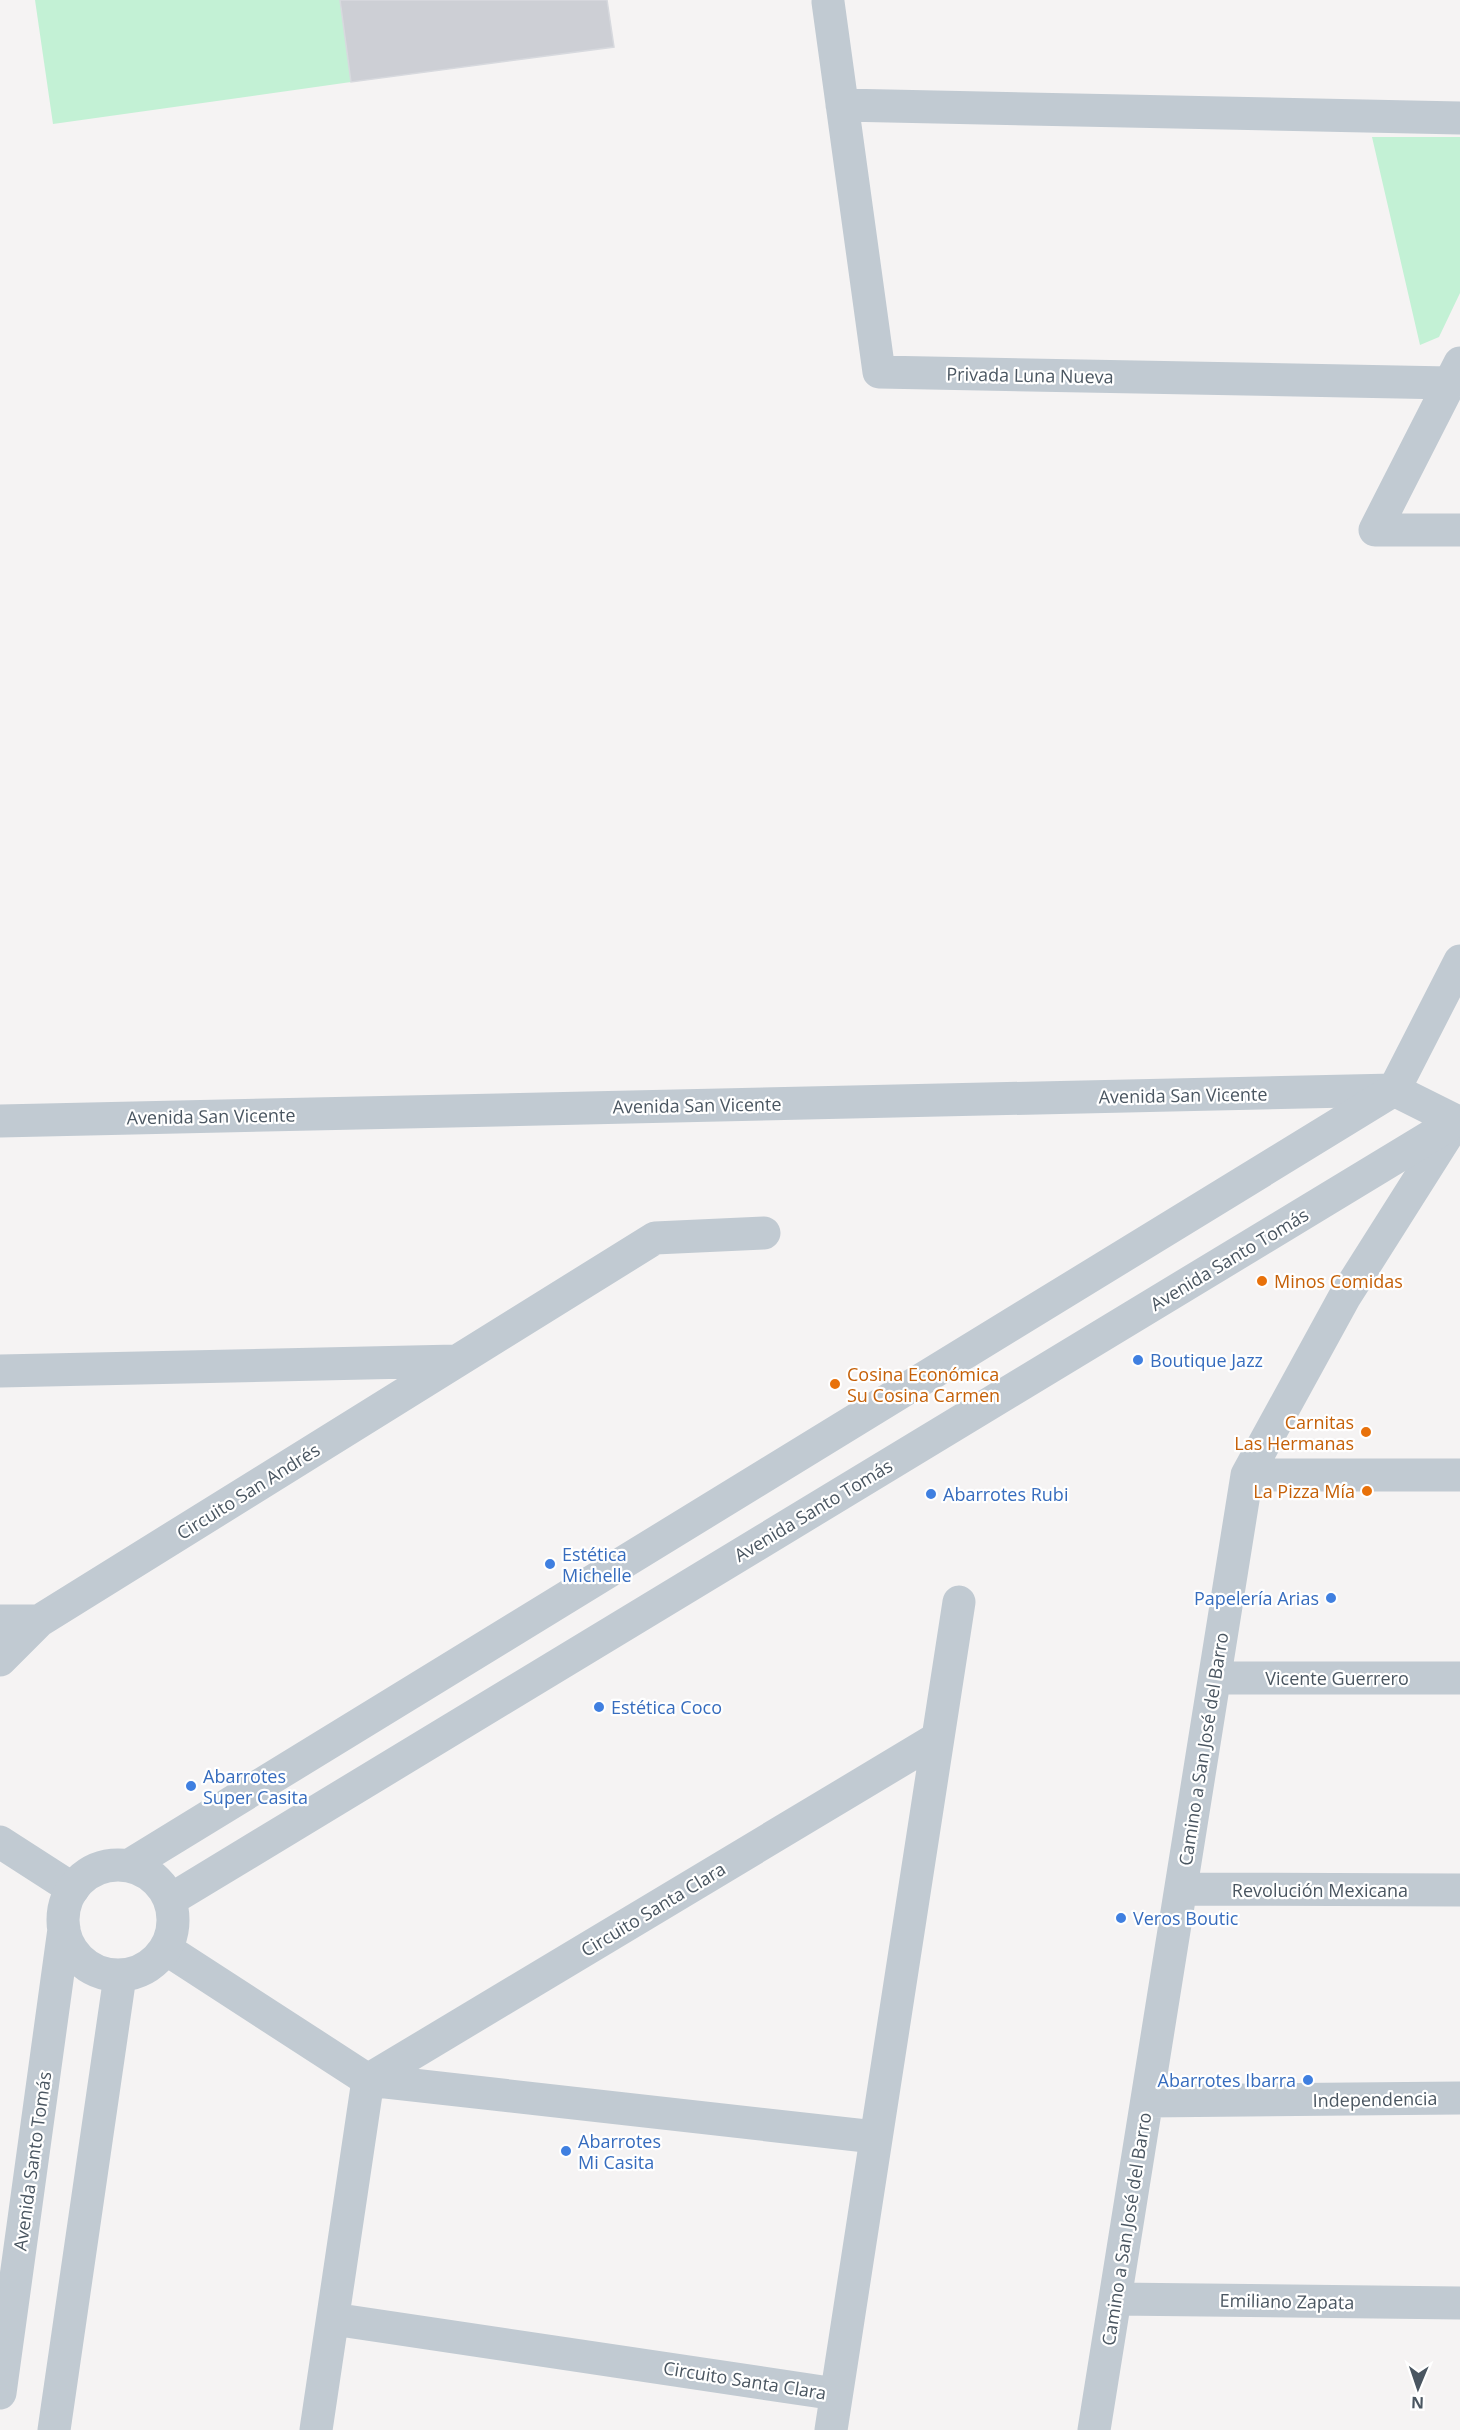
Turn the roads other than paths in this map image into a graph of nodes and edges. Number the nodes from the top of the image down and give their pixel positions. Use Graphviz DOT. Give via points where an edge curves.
graph roads {
  1 [pos="828,2"];
  2 [pos="842,105"];
  3 [pos="1460,118"];
  4 [pos="1455,373"];
  5 [pos="1460,530"];
  6 [pos="1460,961"];
  7 [pos="1394,1090"];
  8 [pos="1458,1117"];
  9 [pos="0,1121"];
  10 [pos="1460,1156"];
  11 [pos="764,1233"];
  12 [pos="458,1361"];
  13 [pos="0,1371"];
  14 [pos="1247,1475"];
  15 [pos="1460,1475"];
  16 [pos="959,1602"];
  17 [pos="0,1621"];
  18 [pos="39,1621"];
  19 [pos="0,1660"];
  20 [pos="1215,1678"];
  21 [pos="1460,1678"];
  22 [pos="938,1738"];
  23 [pos="0,1842"];
  24 [pos="128,1866"];
  25 [pos="73,1889"];
  26 [pos="1181,1890"];
  27 [pos="1460,1890"];
  28 [pos="170,1900"];
  29 [pos="64,1929"];
  30 [pos="166,1949"];
  31 [pos="120,1976"];
  32 [pos="368,2080"];
  33 [pos="1460,2098"];
  34 [pos="1147,2101"];
  35 [pos="875,2137"];
  36 [pos="1115,2299"];
  37 [pos="1460,2303"];
  38 [pos="333,2319"];
  39 [pos="0,2393"];
  40 [pos="836,2394"];
  41 [pos="54,2430"];
  42 [pos="316,2430"];
  43 [pos="831,2430"];
  44 [pos="1094,2430"];
  1 -- 2 [label="street, Privada Luna Nueva"];
  2 -- 3 [label="street"];
  2 -- 4 [label="street, Privada Luna Nueva" via="879,372"];
  4 -- 5 [label="street, Privada Luna Nueva" via="1375,530"];
  6 -- 7 [label="street"];
  7 -- 8 [label="street"];
  7 -- 9 [label="street, Avenida San Vicente"];
  7 -- 24 [label="street"];
  8 -- 10 [label="street"];
  8 -- 14 [label="street, Camino a San José del Barro" via="1344,1298"];
  8 -- 28 [label="street, Avenida Santo Tomás"];
  11 -- 12 [label="street, Circuito San Andrés" via="655,1238"];
  12 -- 13 [label="street"];
  12 -- 18 [label="street, Circuito San Andrés"];
  14 -- 15 [label="street"];
  14 -- 20 [label="street, Camino a San José del Barro"];
  16 -- 22 [label="street, Circuito Santa Clara"];
  17 -- 18 [label="street"];
  18 -- 19 [label="street, Circuito San Andrés"];
  20 -- 21 [label="street, Vicente Guerrero"];
  20 -- 26 [label="street, Camino a San José del Barro"];
  22 -- 32 [label="street, Circuito Santa Clara"];
  22 -- 35 [label="street, Circuito Santa Clara"];
  23 -- 25 [label="street"];
  24 -- 25 [label="street" via="98,1869"];
  24 -- 28 [label="street" via="161,1885"];
  25 -- 29 [label="street" via="66,1901"];
  26 -- 27 [label="street, Revolución Mexicana"];
  26 -- 34 [label="street, Camino a San José del Barro"];
  28 -- 30 [label="street" via="174,1917"];
  29 -- 31 [label="street" via="66,1940 88,1965"];
  29 -- 39 [label="street, Avenida Santo Tomás"];
  30 -- 31 [label="street" via="144,1969"];
  30 -- 32 [label="street"];
  31 -- 41 [label="street"];
  32 -- 35 [label="street"];
  32 -- 38 [label="street"];
  33 -- 34 [label="street, Independencia"];
  34 -- 36 [label="street, Camino a San José del Barro"];
  35 -- 40 [label="street, Circuito Santa Clara"];
  36 -- 37 [label="street, Emiliano Zapata"];
  36 -- 44 [label="street, Camino a San José del Barro"];
  38 -- 40 [label="street, Circuito Santa Clara"];
  38 -- 42 [label="street"];
  40 -- 43 [label="street, Circuito Santa Clara"];
}
